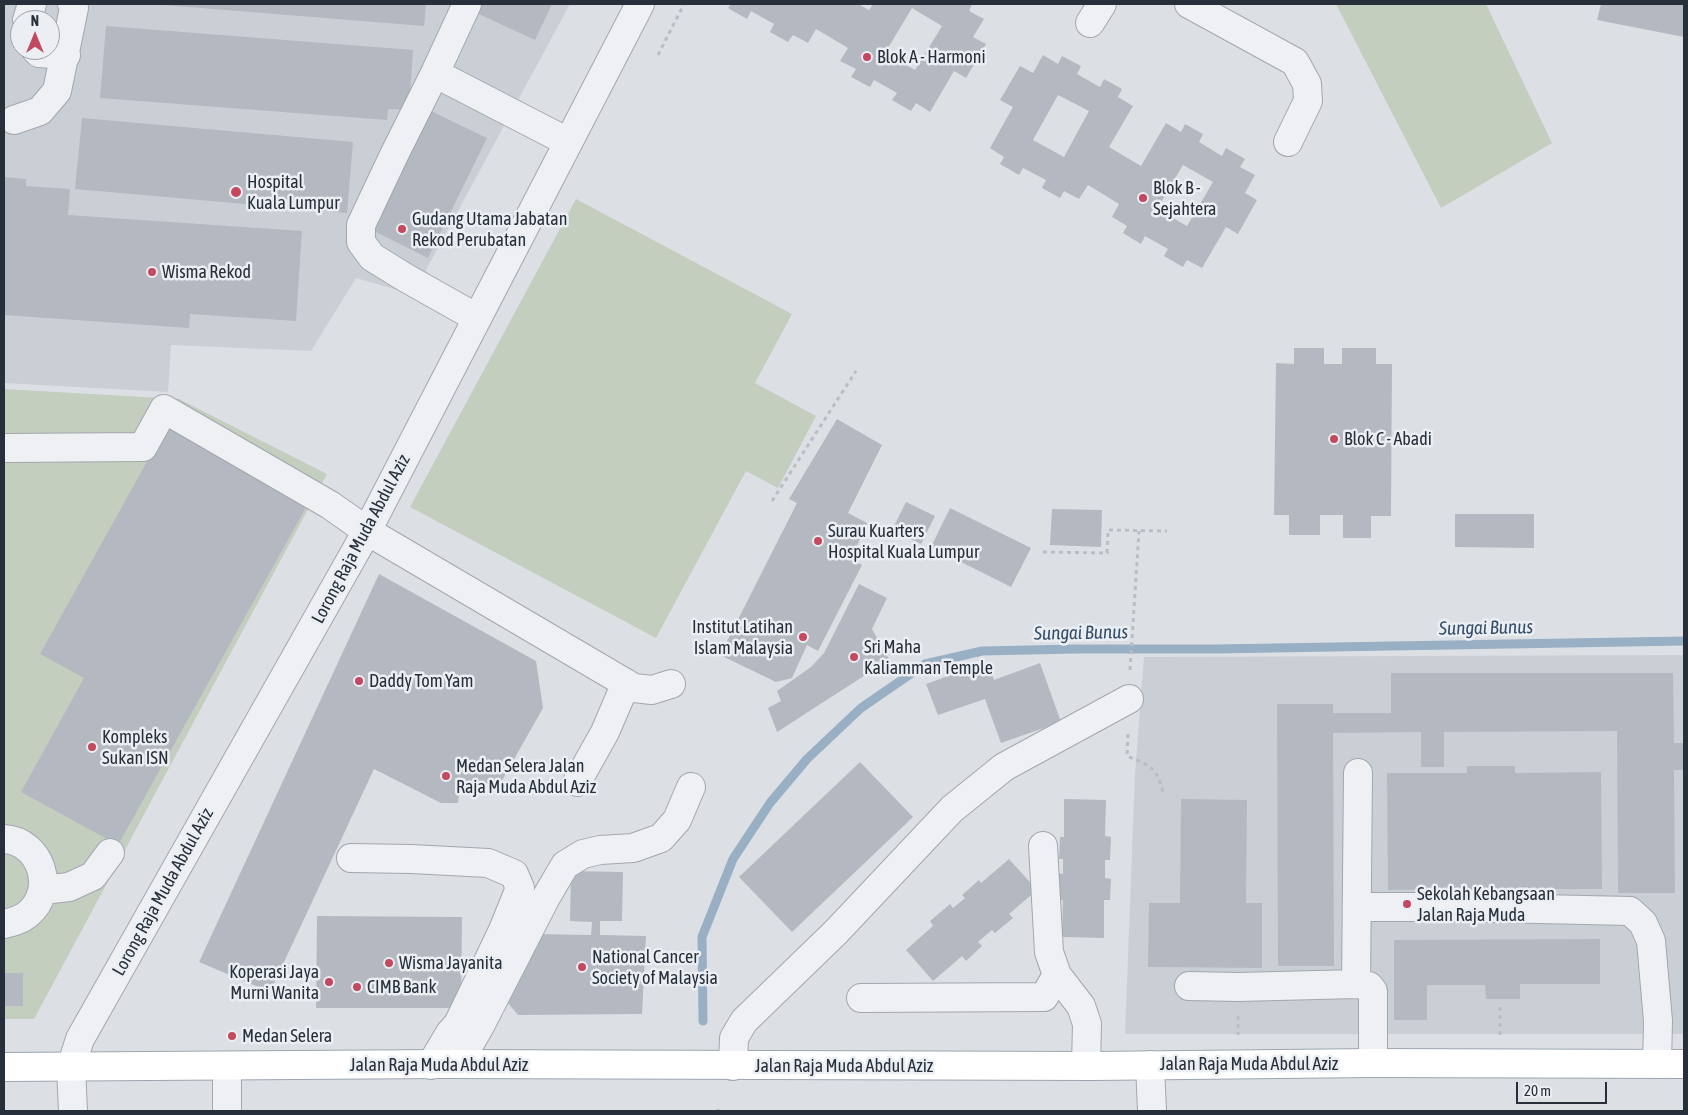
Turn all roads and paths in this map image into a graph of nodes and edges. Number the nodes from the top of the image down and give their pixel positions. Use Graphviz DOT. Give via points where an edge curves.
graph roads {
  1 [pos="72,4"];
  2 [pos="467,4"];
  3 [pos="640,4"];
  4 [pos="684,4"];
  5 [pos="1189,4"];
  6 [pos="60,55"];
  7 [pos="66,55"];
  8 [pos="658,55"];
  9 [pos="448,80"];
  10 [pos="14,120"];
  11 [pos="568,142"];
  12 [pos="1288,142"];
  13 [pos="477,318"];
  14 [pos="856,370"];
  15 [pos="4,448"];
  16 [pos="772,501"];
  17 [pos="367,531"];
  18 [pos="1139,531"];
  19 [pos="1167,531"];
  20 [pos="1043,552"];
  21 [pos="626,683"];
  22 [pos="671,684"];
  23 [pos="1129,699"];
  24 [pos="1358,773"];
  25 [pos="577,782"];
  26 [pos="691,787"];
  27 [pos="1163,792"];
  28 [pos="4,839"];
  29 [pos="1043,846"];
  30 [pos="110,853"];
  31 [pos="351,858"];
  32 [pos="43,890"];
  33 [pos="1358,908"];
  34 [pos="4,924"];
  35 [pos="1057,975"];
  36 [pos="1356,984"];
  37 [pos="1189,986"];
  38 [pos="861,998"];
  39 [pos="1500,1007"];
  40 [pos="1500,1044"];
  41 [pos="1373,1063"];
  42 [pos="458,1064"];
  43 [pos="1657,1064"];
  44 [pos="1684,1064"];
  45 [pos="431,1065"];
  46 [pos="1086,1065"];
  47 [pos="1150,1065"];
  48 [pos="227,1066"];
  49 [pos="726,1066"];
  50 [pos="4,1067"];
  51 [pos="71,1067"];
  52 [pos="73,1111"];
  53 [pos="227,1111"];
  54 [pos="1152,1111"];
  1 -- 7 [label="street"];
  2 -- 13 [label="street" via="361,225 361,242 372,257"];
  3 -- 11 [label="street, Lorong Raja Muda Abdul Aziz"];
  4 -- 8 [label="path"];
  5 -- 12 [label="street" via="1295,62 1307,84 1308,101"];
  6 -- 7 [label="street"];
  7 -- 10 [label="street" via="57,91 40,111"];
  9 -- 11 [label="street"];
  11 -- 13 [label="street, Lorong Raja Muda Abdul Aziz"];
  13 -- 17 [label="street, Lorong Raja Muda Abdul Aziz"];
  14 -- 16 [label="path"];
  15 -- 17 [label="street" via="143,447 164,409 330,505"];
  17 -- 21 [label="street"];
  17 -- 51 [label="street, Lorong Raja Muda Abdul Aziz" via="80,1039"];
  18 -- 19 [label="path"];
  18 -- 20 [label="path" via="1108,530 1107,552"];
  18 -- 23 [label="path"];
  21 -- 22 [label="street" via="634,688 652,690"];
  21 -- 25 [label="street" via="605,732"];
  23 -- 27 [label="path" via="1127,756 1158,775"];
  23 -- 49 [label="street" via="1004,767 952,809 829,938 744,1021 734,1038"];
  24 -- 33 [label="street"];
  26 -- 42 [label="street" via="677,820 661,838 633,848 583,854 565,865"];
  28 -- 32 [label="street" via="20,843 31,852 39,863"];
  29 -- 35 [label="street" via="1049,952"];
  30 -- 32 [label="street" via="93,876 69,887"];
  31 -- 45 [label="street" via="488,863 514,874 520,888 458,1024"];
  32 -- 34 [label="street" via="38,904 29,914 17,922"];
  33 -- 36 [label="street"];
  33 -- 43 [label="street" via="1630,912 1643,924 1651,941 1658,1021"];
  35 -- 38 [label="street" via="1044,997"];
  35 -- 46 [label="street" via="1081,1006 1087,1024"];
  36 -- 37 [label="street"];
  36 -- 41 [label="street" via="1369,986 1373,991"];
  39 -- 40 [label="path"];
  41 -- 43 [label="main road, Jalan Raja Muda Abdul Aziz"];
  41 -- 47 [label="main road, Jalan Raja Muda Abdul Aziz"];
  42 -- 45 [label="main road, Jalan Raja Muda Abdul Aziz"];
  42 -- 49 [label="main road, Jalan Raja Muda Abdul Aziz"];
  43 -- 44 [label="main road, Jalan Raja Muda Abdul Aziz"];
  45 -- 48 [label="main road, Jalan Raja Muda Abdul Aziz"];
  46 -- 47 [label="main road, Jalan Raja Muda Abdul Aziz"];
  46 -- 49 [label="main road, Jalan Raja Muda Abdul Aziz"];
  47 -- 54 [label="street"];
  48 -- 51 [label="main road, Jalan Raja Muda Abdul Aziz"];
  48 -- 53 [label="street"];
  50 -- 51 [label="main road, Jalan Raja Muda Abdul Aziz"];
  51 -- 52 [label="street"];
}
